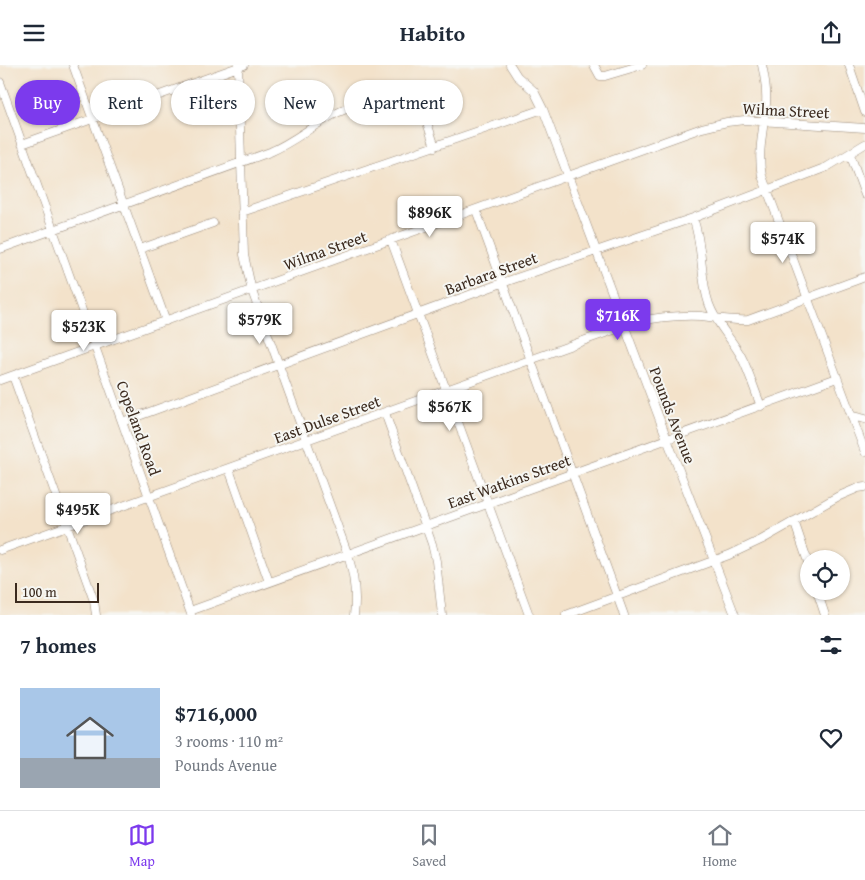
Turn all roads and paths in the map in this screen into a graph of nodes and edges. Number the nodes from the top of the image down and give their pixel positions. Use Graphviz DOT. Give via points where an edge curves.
graph roads {
  1 [pos="74,65"];
  2 [pos="510,65"];
  3 [pos="594,65"];
  4 [pos="642,65"];
  5 [pos="762,65"];
  6 [pos="849,65"];
  7 [pos="240,66"];
  8 [pos="0,82"];
  9 [pos="161,94"];
  10 [pos="543,109"];
  11 [pos="90,110"];
  12 [pos="865,112"];
  13 [pos="90,120"];
  14 [pos="764,121"];
  15 [pos="95,125"];
  16 [pos="865,129"];
  17 [pos="865,144"];
  18 [pos="22,145"];
  19 [pos="435,147"];
  20 [pos="850,154"];
  21 [pos="241,162"];
  22 [pos="568,176"];
  23 [pos="767,189"];
  24 [pos="865,195"];
  25 [pos="124,205"];
  26 [pos="476,210"];
  27 [pos="242,212"];
  28 [pos="693,218"];
  29 [pos="212,223"];
  30 [pos="53,229"];
  31 [pos="391,241"];
  32 [pos="0,249"];
  33 [pos="140,249"];
  34 [pos="596,250"];
  35 [pos="865,277"];
  36 [pos="502,283"];
  37 [pos="252,291"];
  38 [pos="808,298"];
  39 [pos="418,313"];
  40 [pos="715,319"];
  41 [pos="166,321"];
  42 [pos="625,326"];
  43 [pos="95,347"];
  44 [pos="530,360"];
  45 [pos="280,365"];
  46 [pos="13,376"];
  47 [pos="837,378"];
  48 [pos="0,381"];
  49 [pos="446,390"];
  50 [pos="761,406"];
  51 [pos="386,413"];
  52 [pos="852,416"];
  53 [pos="865,419"];
  54 [pos="122,421"];
  55 [pos="667,439"];
  56 [pos="308,441"];
  57 [pos="865,452"];
  58 [pos="229,469"];
  59 [pos="572,473"];
  60 [pos="865,487"];
  61 [pos="149,497"];
  62 [pos="489,504"];
  63 [pos="794,521"];
  64 [pos="425,525"];
  65 [pos="66,527"];
  66 [pos="0,550"];
  67 [pos="804,550"];
  68 [pos="348,555"];
  69 [pos="714,559"];
  70 [pos="269,582"];
  71 [pos="617,595"];
  72 [pos="820,600"];
  73 [pos="191,613"];
  74 [pos="96,615"];
  75 [pos="354,615"];
  76 [pos="442,615"];
  77 [pos="529,615"];
  78 [pos="566,615"];
  79 [pos="624,615"];
  80 [pos="735,615"];
  81 [pos="825,615"];
  1 -- 11 [label="street"];
  2 -- 10 [label="street, Pounds Avenue" via="534,91"];
  3 -- 4 [label="street" via="601,76"];
  5 -- 14 [label="street" via="766,94"];
  6 -- 12 [label="street"];
  7 -- 9 [label="street"];
  7 -- 21 [label="street"];
  8 -- 18 [label="street, Copeland Road"];
  10 -- 19 [label="street"];
  10 -- 22 [label="street, Pounds Avenue"];
  13 -- 18 [label="street"];
  14 -- 16 [label="street, Wilma Street"];
  14 -- 22 [label="street, Wilma Street" via="727,122 702,128"];
  14 -- 23 [label="street" via="760,162"];
  15 -- 25 [label="street"];
  17 -- 20 [label="street, Barbara Street"];
  18 -- 30 [label="street, Copeland Road"];
  19 -- 21 [label="street" via="420,101 406,91 354,106 319,123 286,145"];
  19 -- 27 [label="street"];
  20 -- 23 [label="street, Barbara Street"];
  20 -- 24 [label="street"];
  21 -- 25 [label="street"];
  21 -- 27 [label="street"];
  22 -- 26 [label="street, Wilma Street"];
  22 -- 34 [label="street, Pounds Avenue"];
  23 -- 28 [label="street, Barbara Street"];
  23 -- 38 [label="street"];
  25 -- 30 [label="street"];
  25 -- 33 [label="street"];
  26 -- 31 [label="street, Wilma Street"];
  26 -- 36 [label="street"];
  27 -- 37 [label="street" via="244,255"];
  28 -- 34 [label="street, Barbara Street"];
  28 -- 40 [label="street" via="700,237 704,288"];
  29 -- 33 [label="street"];
  30 -- 32 [label="street"];
  30 -- 43 [label="street, Copeland Road"];
  31 -- 37 [label="street, Wilma Street"];
  31 -- 39 [label="street"];
  33 -- 41 [label="street"];
  34 -- 36 [label="street, Barbara Street"];
  34 -- 42 [label="street, Pounds Avenue"];
  35 -- 38 [label="street, East Dulse Street"];
  36 -- 39 [label="street, Barbara Street"];
  36 -- 44 [label="street"];
  37 -- 41 [label="street, Wilma Street"];
  37 -- 45 [label="street"];
  38 -- 40 [label="street, East Dulse Street" via="748,320"];
  38 -- 47 [label="street"];
  39 -- 45 [label="street, Barbara Street"];
  39 -- 49 [label="street"];
  40 -- 42 [label="street, East Dulse Street" via="671,316"];
  40 -- 50 [label="street" via="740,355"];
  41 -- 43 [label="street, Wilma Street"];
  42 -- 44 [label="street, East Dulse Street"];
  42 -- 55 [label="street, Pounds Avenue"];
  43 -- 46 [label="street, Wilma Street"];
  43 -- 54 [label="street, Copeland Road"];
  44 -- 49 [label="street, East Dulse Street"];
  44 -- 59 [label="street"];
  45 -- 54 [label="street, Barbara Street"];
  45 -- 56 [label="street"];
  46 -- 48 [label="street, Wilma Street"];
  46 -- 65 [label="street"];
  47 -- 50 [label="street, East Watkins Street"];
  47 -- 52 [label="street"];
  49 -- 51 [label="street, East Dulse Street"];
  49 -- 62 [label="street"];
  50 -- 55 [label="street, East Watkins Street"];
  51 -- 56 [label="street, East Dulse Street"];
  51 -- 64 [label="street"];
  52 -- 53 [label="street"];
  52 -- 57 [label="street"];
  54 -- 61 [label="street, Copeland Road"];
  55 -- 59 [label="street, East Watkins Street"];
  55 -- 69 [label="street, Pounds Avenue"];
  56 -- 58 [label="street, East Dulse Street"];
  56 -- 68 [label="street"];
  58 -- 61 [label="street, East Dulse Street"];
  58 -- 70 [label="street"];
  59 -- 62 [label="street, East Watkins Street"];
  59 -- 71 [label="street"];
  60 -- 63 [label="street" via="837,497"];
  61 -- 65 [label="street, East Dulse Street"];
  61 -- 73 [label="street, Copeland Road"];
  62 -- 64 [label="street, East Watkins Street"];
  62 -- 77 [label="street"];
  63 -- 67 [label="street"];
  63 -- 69 [label="street" via="746,547"];
  64 -- 68 [label="street, East Watkins Street"];
  64 -- 76 [label="street" via="436,561"];
  65 -- 66 [label="street, East Dulse Street"];
  65 -- 74 [label="street" via="94,601"];
  68 -- 70 [label="street, East Watkins Street"];
  68 -- 75 [label="street" via="354,575"];
  69 -- 71 [label="street"];
  69 -- 80 [label="street, Pounds Avenue"];
  70 -- 73 [label="street, East Watkins Street"];
  71 -- 78 [label="street"];
  71 -- 79 [label="street"];
  72 -- 81 [label="street"];
}
